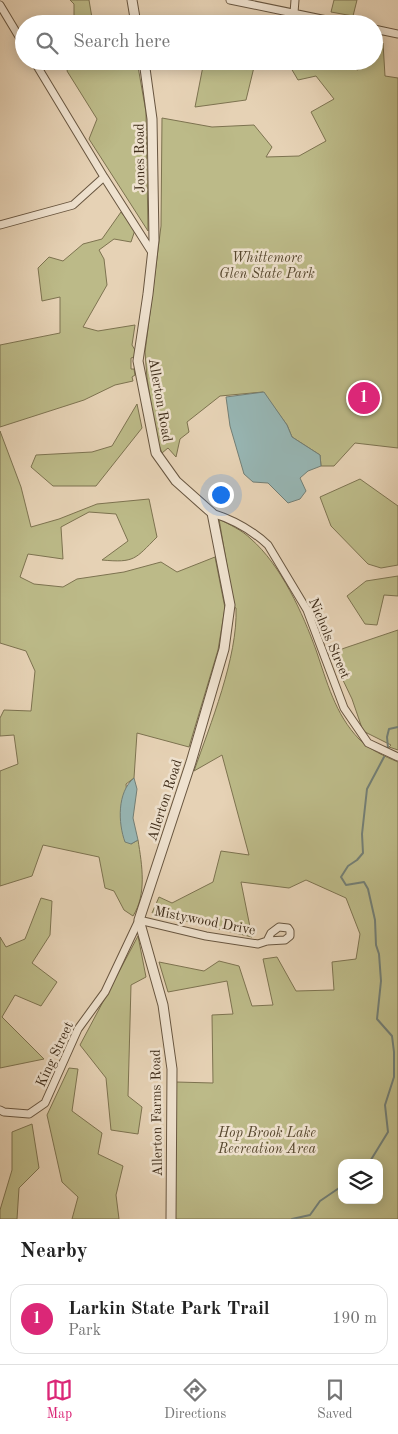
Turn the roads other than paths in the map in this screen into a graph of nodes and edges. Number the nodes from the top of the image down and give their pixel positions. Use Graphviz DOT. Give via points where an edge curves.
graph roads {
  1 [pos="132,0"];
  2 [pos="230,0"];
  3 [pos="295,0"];
  4 [pos="0,5"];
  5 [pos="294,13"];
  6 [pos="134,15"];
  7 [pos="303,15"];
  8 [pos="15,29"];
  9 [pos="383,32"];
  10 [pos="398,34"];
  11 [pos="39,70"];
  12 [pos="145,70"];
  13 [pos="104,177"];
  14 [pos="0,225"];
  15 [pos="153,254"];
  16 [pos="212,512"];
  17 [pos="398,757"];
  18 [pos="139,920"];
  19 [pos="267,941"];
  20 [pos="0,1110"];
  21 [pos="170,1219"];
  1 -- 6 [label="street"];
  2 -- 5 [label="street"];
  3 -- 5 [label="street"];
  4 -- 8 [label="street"];
  5 -- 7 [label="street"];
  9 -- 10 [label="street"];
  11 -- 13 [label="street"];
  12 -- 15 [label="street, Jones Road" via="152,119"];
  13 -- 14 [label="street" via="73,205"];
  13 -- 15 [label="street"];
  15 -- 16 [label="street, Allerton Road" via="138,361 156,453 176,481"];
  16 -- 17 [label="street, Nichols Street" via="237,521 268,545 307,610 344,708 368,743"];
  16 -- 18 [label="street, Allerton Road" via="230,605 224,649"];
  18 -- 19 [label="street, Mistywood Drive" via="206,936 258,944"];
  18 -- 20 [label="street, King Street" via="104,992 78,1029 45,1102 29,1114"];
  18 -- 21 [label="street, Allerton Farms Road" via="163,1005 172,1069"];
}
